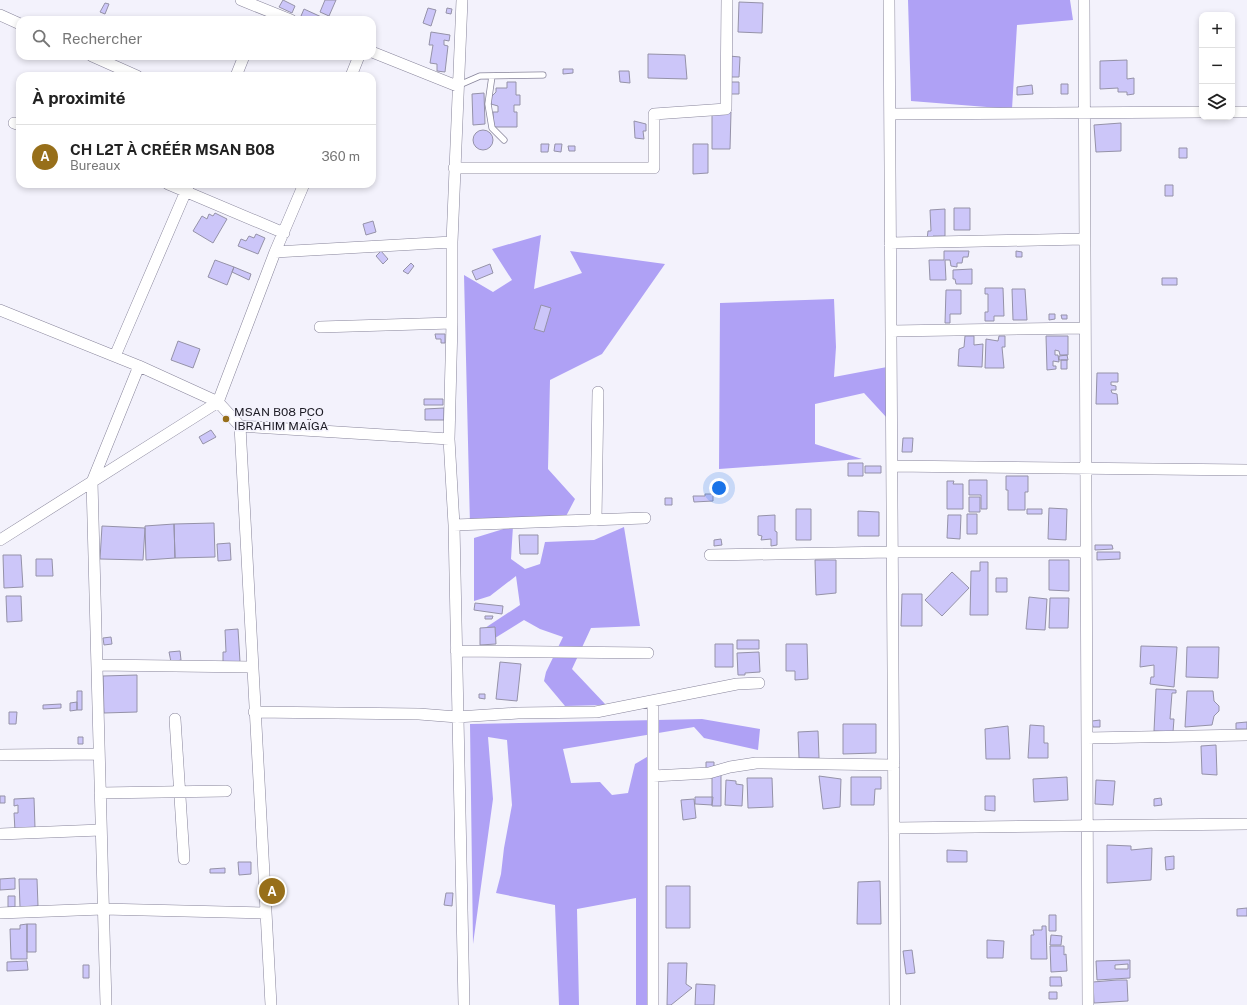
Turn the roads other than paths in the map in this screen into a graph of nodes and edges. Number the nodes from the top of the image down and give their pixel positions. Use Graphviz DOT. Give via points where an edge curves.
graph roads {
  1 [pos="241,0"];
  2 [pos="462,0"];
  3 [pos="727,0"];
  4 [pos="889,0"];
  5 [pos="1084,0"];
  6 [pos="264,9"];
  7 [pos="0,15"];
  8 [pos="261,16"];
  9 [pos="281,16"];
  10 [pos="16,22"];
  11 [pos="376,54"];
  12 [pos="101,60"];
  13 [pos="242,60"];
  14 [pos="357,60"];
  15 [pos="128,72"];
  16 [pos="238,72"];
  17 [pos="353,72"];
  18 [pos="543,75"];
  19 [pos="492,76"];
  20 [pos="457,86"];
  21 [pos="1199,112"];
  22 [pos="1235,112"];
  23 [pos="1247,112"];
  24 [pos="1084,113"];
  25 [pos="890,114"];
  26 [pos="504,140"];
  27 [pos="454,168"];
  28 [pos="188,188"];
  29 [pos="302,188"];
  30 [pos="284,233"];
  31 [pos="1084,239"];
  32 [pos="452,242"];
  33 [pos="890,243"];
  34 [pos="275,252"];
  35 [pos="0,310"];
  36 [pos="452,323"];
  37 [pos="320,327"];
  38 [pos="1085,328"];
  39 [pos="891,331"];
  40 [pos="115,356"];
  41 [pos="139,366"];
  42 [pos="598,392"];
  43 [pos="218,402"];
  44 [pos="240,426"];
  45 [pos="450,439"];
  46 [pos="892,466"];
  47 [pos="1085,468"];
  48 [pos="1247,470"];
  49 [pos="92,482"];
  50 [pos="645,518"];
  51 [pos="596,520"];
  52 [pos="454,525"];
  53 [pos="0,540"];
  54 [pos="892,552"];
  55 [pos="1086,552"];
  56 [pos="710,555"];
  57 [pos="456,651"];
  58 [pos="648,653"];
  59 [pos="97,665"];
  60 [pos="252,667"];
  61 [pos="759,683"];
  62 [pos="653,702"];
  63 [pos="254,712"];
  64 [pos="457,717"];
  65 [pos="175,719"];
  66 [pos="1247,735"];
  67 [pos="1087,738"];
  68 [pos="99,754"];
  69 [pos="0,755"];
  70 [pos="894,765"];
  71 [pos="653,776"];
  72 [pos="226,791"];
  73 [pos="178,792"];
  74 [pos="100,793"];
  75 [pos="1247,824"];
  76 [pos="1087,825"];
  77 [pos="894,828"];
  78 [pos="101,830"];
  79 [pos="0,834"];
  80 [pos="184,859"];
  81 [pos="103,910"];
  82 [pos="0,913"];
  83 [pos="265,913"];
  84 [pos="106,1005"];
  85 [pos="270,1005"];
  86 [pos="464,1005"];
  87 [pos="653,1005"];
  88 [pos="895,1005"];
  89 [pos="1088,1005"];
  1 -- 6 [label="street"];
  2 -- 20 [label="street"];
  3 -- 27 [label="street" via="726,109 654,114 654,168"];
  4 -- 25 [label="street"];
  5 -- 24 [label="street"];
  6 -- 8 [label="street"];
  6 -- 9 [label="street"];
  7 -- 10 [label="street"];
  11 -- 20 [label="street"];
  12 -- 15 [label="street"];
  13 -- 16 [label="street"];
  14 -- 17 [label="street"];
  18 -- 19 [label="lane"];
  19 -- 20 [label="lane" via="480,76"];
  19 -- 26 [label="lane" via="488,104 492,128"];
  20 -- 27 [label="street"];
  21 -- 24 [label="street"];
  22 -- 23 [label="street"];
  24 -- 25 [label="street"];
  24 -- 31 [label="street"];
  25 -- 33 [label="street"];
  27 -- 32 [label="street"];
  28 -- 30 [label="street"];
  28 -- 40 [label="street"];
  29 -- 30 [label="street"];
  30 -- 34 [label="street"];
  31 -- 33 [label="street"];
  31 -- 38 [label="street"];
  32 -- 34 [label="street"];
  32 -- 36 [label="street"];
  33 -- 39 [label="street"];
  34 -- 43 [label="street"];
  35 -- 40 [label="street"];
  36 -- 37 [label="street"];
  36 -- 45 [label="street"];
  38 -- 39 [label="street"];
  38 -- 47 [label="street"];
  39 -- 46 [label="street"];
  40 -- 41 [label="street"];
  41 -- 43 [label="street"];
  41 -- 49 [label="street"];
  42 -- 51 [label="street"];
  43 -- 44 [label="street"];
  43 -- 49 [label="street"];
  44 -- 45 [label="street"];
  44 -- 60 [label="street"];
  45 -- 52 [label="street"];
  46 -- 47 [label="street"];
  46 -- 54 [label="street"];
  47 -- 48 [label="street"];
  47 -- 55 [label="street"];
  49 -- 53 [label="street"];
  49 -- 59 [label="street"];
  50 -- 51 [label="street"];
  51 -- 52 [label="street"];
  52 -- 57 [label="street"];
  54 -- 55 [label="street"];
  54 -- 56 [label="street"];
  54 -- 70 [label="street"];
  55 -- 67 [label="street"];
  57 -- 58 [label="street"];
  57 -- 64 [label="street"];
  59 -- 60 [label="street"];
  59 -- 68 [label="street"];
  60 -- 63 [label="street"];
  61 -- 62 [label="street" via="738,684"];
  62 -- 64 [label="street" via="596,712"];
  62 -- 71 [label="street"];
  63 -- 64 [label="street" via="419,714"];
  63 -- 83 [label="street"];
  64 -- 86 [label="street"];
  65 -- 73 [label="street"];
  66 -- 67 [label="street"];
  67 -- 76 [label="street"];
  68 -- 69 [label="street"];
  68 -- 74 [label="street"];
  70 -- 71 [label="street" via="756,763 709,773"];
  70 -- 77 [label="street"];
  71 -- 87 [label="street"];
  72 -- 73 [label="street"];
  73 -- 74 [label="street"];
  73 -- 80 [label="street"];
  74 -- 78 [label="street"];
  75 -- 76 [label="street"];
  76 -- 77 [label="street"];
  76 -- 89 [label="street"];
  77 -- 88 [label="street"];
  78 -- 79 [label="street"];
  78 -- 81 [label="street"];
  81 -- 82 [label="street"];
  81 -- 83 [label="street"];
  81 -- 84 [label="street"];
  83 -- 85 [label="street"];
}
